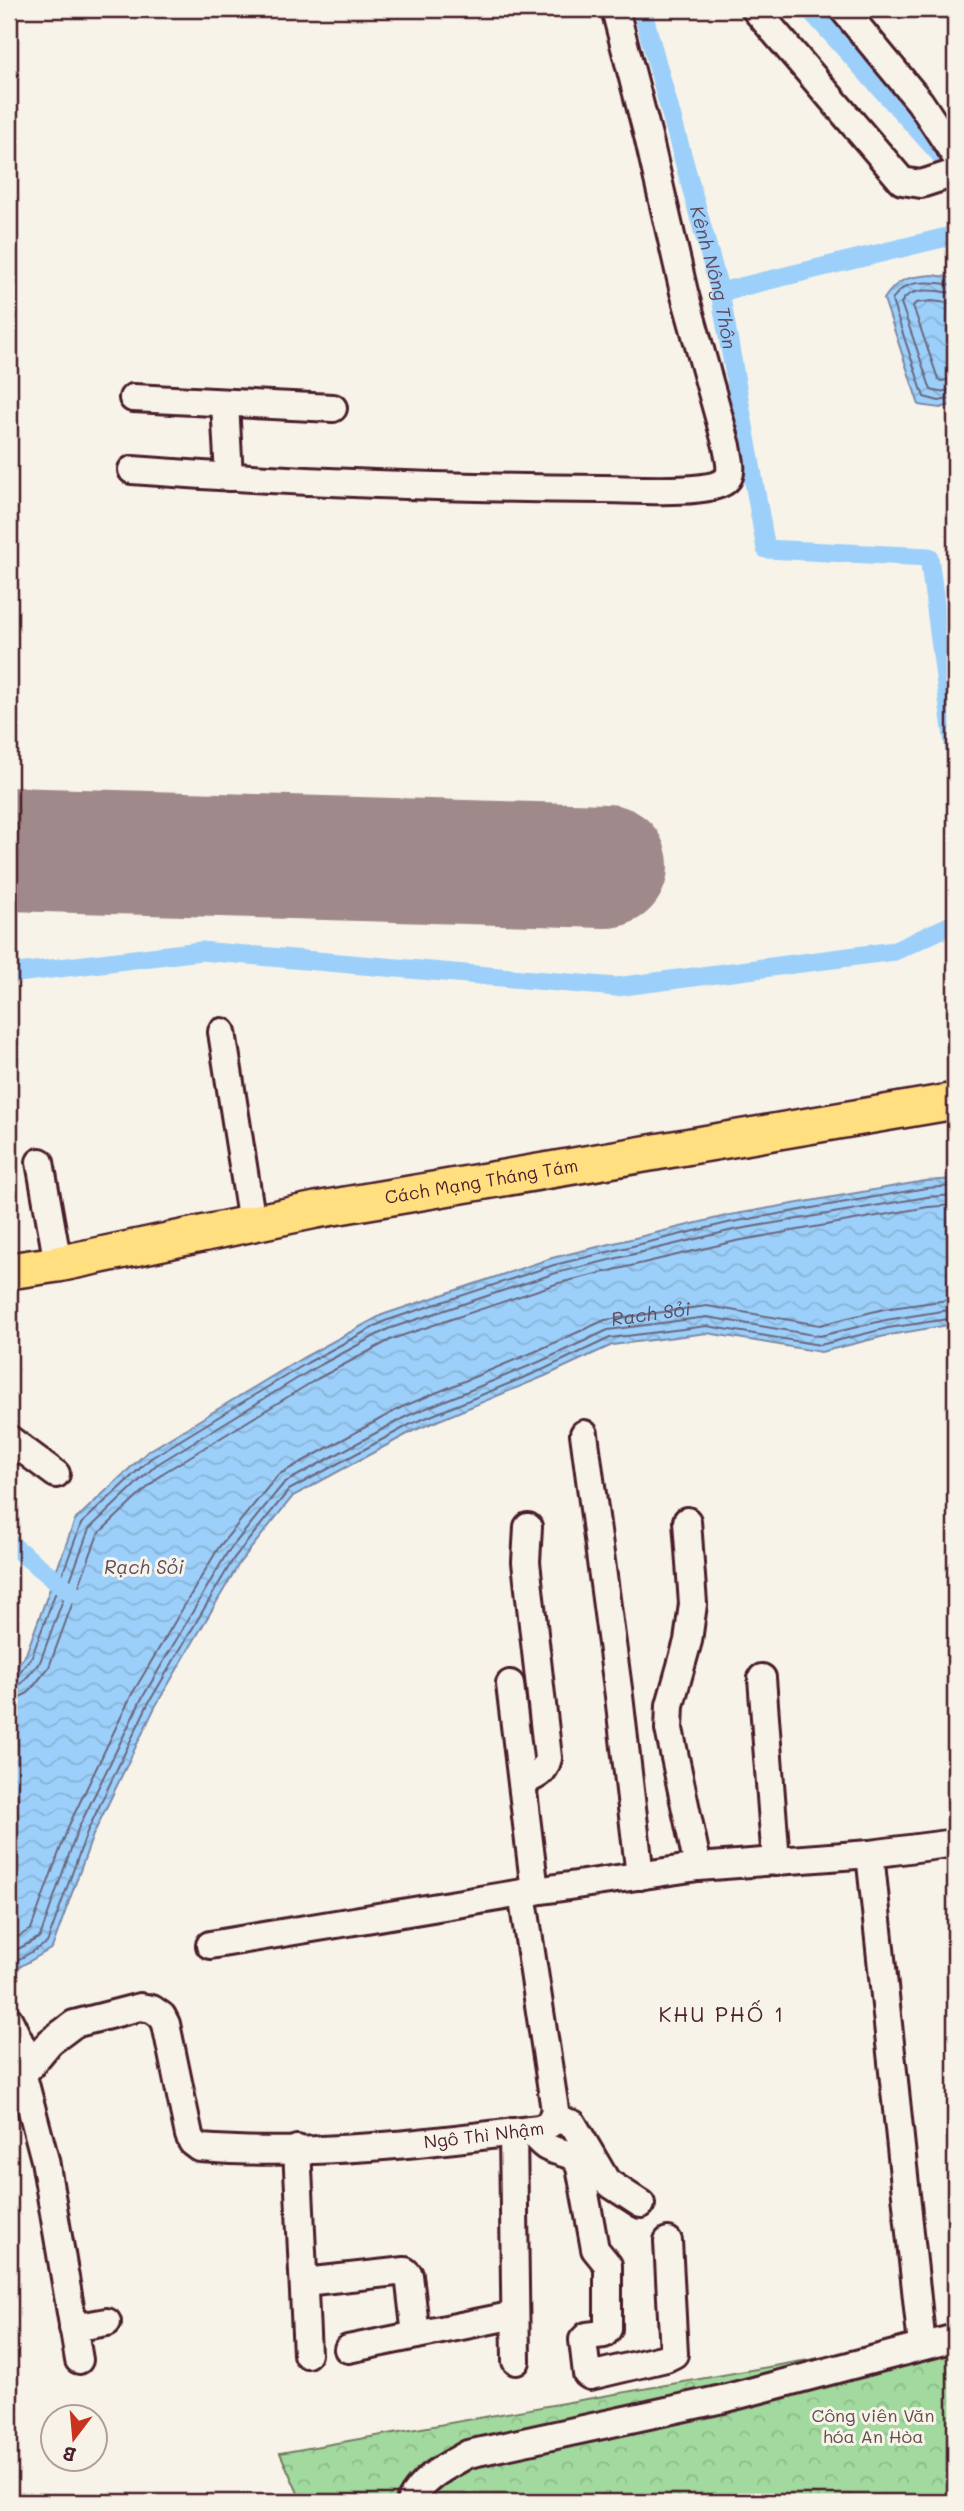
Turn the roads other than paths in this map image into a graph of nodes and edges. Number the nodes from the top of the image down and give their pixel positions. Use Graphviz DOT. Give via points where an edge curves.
graph roads {
  1 [pos="615,9"];
  2 [pos="755,9"];
  3 [pos="843,9"];
  4 [pos="955,155"];
  5 [pos="955,173"];
  6 [pos="133,398"];
  7 [pos="225,403"];
  8 [pos="333,408"];
  9 [pos="132,470"];
  10 [pos="229,477"];
  11 [pos="222,1032"];
  12 [pos="955,1101"];
  13 [pos="40,1162"];
  14 [pos="251,1223"];
  15 [pos="58,1264"];
  16 [pos="9,1271"];
  17 [pos="584,1433"];
  18 [pos="9,1439"];
  19 [pos="56,1474"];
  20 [pos="687,1521"];
  21 [pos="528,1527"];
  22 [pos="762,1678"];
  23 [pos="510,1684"];
  24 [pos="522,1782"];
  25 [pos="955,1843"];
  26 [pos="870,1854"];
  27 [pos="776,1862"];
  28 [pos="698,1867"];
  29 [pos="640,1876"];
  30 [pos="528,1892"];
  31 [pos="209,1945"];
  32 [pos="9,2020"];
  33 [pos="21,2077"];
  34 [pos="554,2118"];
  35 [pos="522,2131"];
  36 [pos="297,2149"];
  37 [pos="641,2204"];
  38 [pos="668,2241"];
  39 [pos="304,2282"];
  40 [pos="515,2315"];
  41 [pos="107,2322"];
  42 [pos="73,2328"];
  43 [pos="416,2335"];
  44 [pos="955,2338"];
  45 [pos="922,2346"];
  46 [pos="348,2350"];
  47 [pos="307,2354"];
  48 [pos="79,2360"];
  49 [pos="516,2361"];
  50 [pos="410,2502"];
  1 -- 10 [label="street" via="727,446 730,476 724,482 691,489 488,488"];
  2 -- 5 [label="street" via="902,181 921,184"];
  3 -- 4 [label="street" via="920,102"];
  6 -- 7 [label="street"];
  7 -- 8 [label="street"];
  7 -- 10 [label="street"];
  9 -- 10 [label="street"];
  11 -- 14 [label="street"];
  12 -- 14 [label="main road, Cách Mạng Tháng Tám"];
  13 -- 15 [label="street"];
  14 -- 15 [label="main road, Cách Mạng Tháng Tám"];
  15 -- 16 [label="main road, Cách Mạng Tháng Tám"];
  17 -- 29 [label="street"];
  18 -- 19 [label="street"];
  20 -- 28 [label="street" via="693,1604 670,1705 669,1729"];
  21 -- 24 [label="street" via="526,1562 548,1758 541,1774"];
  22 -- 27 [label="street"];
  23 -- 24 [label="street, Ngô Thì Nhậm"];
  24 -- 30 [label="street, Ngô Thì Nhậm"];
  25 -- 26 [label="street"];
  26 -- 27 [label="street"];
  26 -- 45 [label="street"];
  27 -- 28 [label="street"];
  28 -- 29 [label="street"];
  29 -- 30 [label="street"];
  30 -- 31 [label="street"];
  30 -- 34 [label="street, Ngô Thì Nhậm"];
  32 -- 33 [label="street"];
  33 -- 36 [label="street, Ngô Thì Nhậm" via="50,2042 74,2024 140,2007 152,2009 166,2024 192,2142 213,2149"];
  33 -- 42 [label="street" via="45,2160"];
  34 -- 35 [label="street, Ngô Thì Nhậm" via="550,2124"];
  34 -- 37 [label="street" via="573,2124 607,2182"];
  35 -- 36 [label="street, Ngô Thì Nhậm" via="414,2145"];
  35 -- 38 [label="street" via="552,2151 575,2157 594,2245 608,2265 608,2329 583,2340 590,2376 674,2354"];
  35 -- 40 [label="street"];
  36 -- 39 [label="street"];
  39 -- 43 [label="street" via="405,2271"];
  39 -- 47 [label="street"];
  40 -- 43 [label="street"];
  40 -- 49 [label="street"];
  41 -- 42 [label="street"];
  42 -- 48 [label="street"];
  43 -- 46 [label="street"];
  44 -- 45 [label="street"];
  45 -- 50 [label="street" via="727,2398 468,2454 437,2471"];
}
